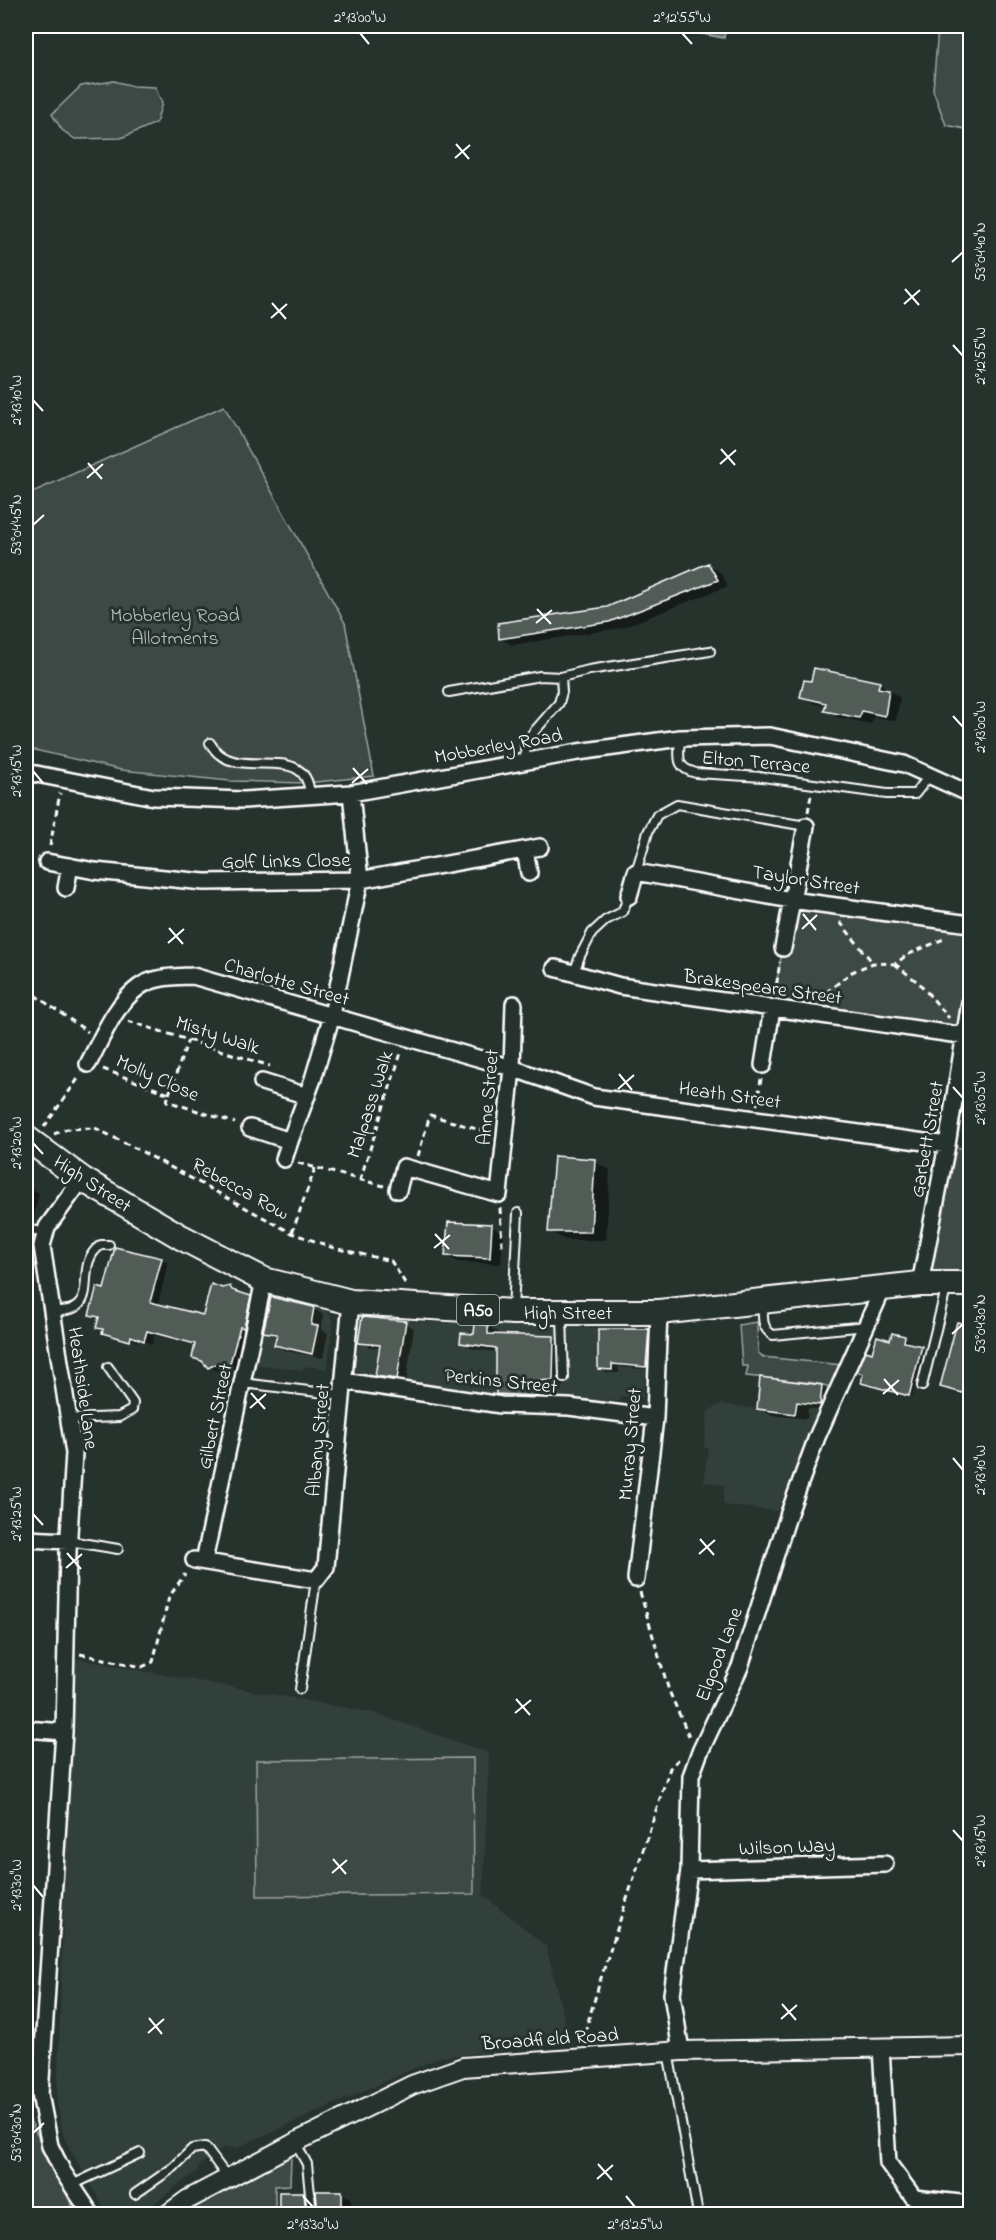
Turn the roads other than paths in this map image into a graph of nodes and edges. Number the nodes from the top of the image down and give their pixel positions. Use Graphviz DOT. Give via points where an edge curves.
graph roads {
  1 [pos="710,651"];
  2 [pos="561,677"];
  3 [pos="449,692"];
  4 [pos="680,738"];
  5 [pos="210,743"];
  6 [pos="526,762"];
  7 [pos="26,772"];
  8 [pos="930,776"];
  9 [pos="351,792"];
  10 [pos="970,794"];
  11 [pos="310,795"];
  12 [pos="806,826"];
  13 [pos="47,862"];
  14 [pos="70,866"];
  15 [pos="636,872"];
  16 [pos="529,873"];
  17 [pos="360,880"];
  18 [pos="66,888"];
  19 [pos="629,896"];
  20 [pos="791,900"];
  21 [pos="970,924"];
  22 [pos="783,948"];
  23 [pos="555,968"];
  24 [pos="574,973"];
  25 [pos="970,1002"];
  26 [pos="514,1004"];
  27 [pos="772,1009"];
  28 [pos="332,1015"];
  29 [pos="966,1036"];
  30 [pos="966,1057"];
  31 [pos="88,1064"];
  32 [pos="764,1065"];
  33 [pos="512,1068"];
  34 [pos="262,1082"];
  35 [pos="307,1096"];
  36 [pos="250,1128"];
  37 [pos="29,1141"];
  38 [pos="290,1141"];
  39 [pos="947,1145"];
  40 [pos="284,1160"];
  41 [pos="82,1179"];
  42 [pos="398,1190"];
  43 [pos="518,1213"];
  44 [pos="26,1229"];
  45 [pos="46,1233"];
  46 [pos="109,1245"];
  47 [pos="264,1280"];
  48 [pos="921,1284"];
  49 [pos="959,1284"];
  50 [pos="883,1288"];
  51 [pos="763,1301"];
  52 [pos="351,1302"];
  53 [pos="51,1311"];
  54 [pos="513,1312"];
  55 [pos="562,1312"];
  56 [pos="659,1312"];
  57 [pos="867,1326"];
  58 [pos="108,1367"];
  59 [pos="564,1378"];
  60 [pos="243,1383"];
  61 [pos="922,1386"];
  62 [pos="343,1388"];
  63 [pos="654,1418"];
  64 [pos="69,1419"];
  65 [pos="26,1539"];
  66 [pos="69,1541"];
  67 [pos="118,1549"];
  68 [pos="636,1579"];
  69 [pos="316,1580"];
  70 [pos="300,1689"];
  71 [pos="26,1729"];
  72 [pos="63,1732"];
  73 [pos="885,1864"];
  74 [pos="689,1870"];
  75 [pos="970,2046"];
  76 [pos="881,2048"];
  77 [pos="674,2052"];
  78 [pos="295,2143"];
  79 [pos="140,2153"];
  80 [pos="228,2178"];
  81 [pos="72,2185"];
  82 [pos="135,2194"];
  83 [pos="970,2204"];
  84 [pos="91,2214"];
  85 [pos="168,2214"];
  86 [pos="312,2214"];
  87 [pos="698,2214"];
  1 -- 2 [label="lane"];
  2 -- 3 [label="lane" via="540,676"];
  2 -- 6 [label="lane" via="559,703 525,746"];
  4 -- 6 [label="street, Mobberley Road"];
  4 -- 8 [label="street, Mobberley Road" via="770,736 904,764"];
  4 -- 8 [label="lane, Elton Terrace" via="679,762 685,770 696,773 763,777 887,794 915,794"];
  5 -- 11 [label="lane" via="218,753 239,762 297,769 309,782"];
  6 -- 9 [label="street, Mobberley Road"];
  7 -- 11 [label="street, Mobberley Road" via="154,797 244,800"];
  8 -- 10 [label="street, Mobberley Road"];
  9 -- 11 [label="street, Mobberley Road"];
  9 -- 17 [label="street"];
  12 -- 15 [label="lane" via="677,804 657,815"];
  12 -- 20 [label="street"];
  13 -- 14 [label="street, Golf Links Close"];
  14 -- 17 [label="street, Golf Links Close" via="204,882"];
  14 -- 18 [label="street"];
  15 -- 19 [label="street"];
  15 -- 20 [label="street, Taylor Street"];
  16 -- 17 [label="street, Golf Links Close" via="533,848"];
  17 -- 28 [label="street"];
  19 -- 24 [label="lane" via="622,912 592,933"];
  20 -- 21 [label="street, Taylor Street"];
  20 -- 22 [label="street"];
  23 -- 24 [label="street, Brakespeare Street"];
  24 -- 27 [label="street, Brakespeare Street" via="620,986"];
  25 -- 29 [label="street, Garbett Street"];
  26 -- 33 [label="street, Anne Street"];
  27 -- 29 [label="street, Brakespeare Street"];
  27 -- 32 [label="street"];
  28 -- 31 [label="street, Charlotte Street" via="194,976 167,977 141,985 122,1004"];
  28 -- 33 [label="street, Charlotte Street"];
  28 -- 35 [label="street"];
  29 -- 30 [label="street, Garbett Street"];
  30 -- 39 [label="street, Garbett Street"];
  33 -- 39 [label="street, Heath Street" via="594,1097"];
  33 -- 42 [label="street, Anne Street" via="512,1120 505,1137 499,1194 404,1167"];
  34 -- 35 [label="street"];
  35 -- 38 [label="street"];
  36 -- 38 [label="street"];
  37 -- 41 [label="main road, High Street / A50"];
  38 -- 40 [label="street"];
  39 -- 48 [label="street, Garbett Street"];
  41 -- 45 [label="street, Heathside Lane"];
  41 -- 47 [label="main road, High Street / A50"];
  43 -- 54 [label="lane"];
  44 -- 45 [label="lane"];
  45 -- 53 [label="street, Heathside Lane" via="42,1246"];
  46 -- 53 [label="lane" via="101,1245 92,1255 79,1306 67,1312"];
  47 -- 52 [label="main road, High Street / A50"];
  47 -- 60 [label="street, Gilbert Street"];
  48 -- 49 [label="main road, High Street / A50"];
  48 -- 50 [label="main road, High Street / A50"];
  49 -- 61 [label="lane"];
  50 -- 51 [label="main road, High Street / A50"];
  50 -- 57 [label="street, Elgood Lane"];
  51 -- 56 [label="main road, High Street / A50"];
  51 -- 57 [label="lane" via="763,1322 773,1335"];
  52 -- 54 [label="main road, High Street / A50"];
  52 -- 62 [label="street, Albany Street"];
  53 -- 64 [label="street, Heathside Lane"];
  54 -- 55 [label="main road, High Street / A50"];
  55 -- 56 [label="main road, High Street / A50"];
  55 -- 59 [label="lane"];
  56 -- 63 [label="street, Murray Street"];
  57 -- 74 [label="street, Elgood Lane" via="817,1437 740,1667 691,1776"];
  58 -- 64 [label="lane" via="133,1403 132,1410 119,1417"];
  60 -- 62 [label="lane"];
  60 -- 69 [label="street, Gilbert Street" via="199,1560"];
  62 -- 63 [label="street, Perkins Street"];
  62 -- 69 [label="street, Albany Street" via="326,1567"];
  63 -- 68 [label="street, Murray Street"];
  64 -- 66 [label="street, Heathside Lane" via="74,1453"];
  65 -- 66 [label="street"];
  66 -- 67 [label="lane"];
  66 -- 72 [label="street, Heathside Lane"];
  69 -- 70 [label="lane"];
  71 -- 72 [label="street"];
  72 -- 81 [label="street, Heathside Lane" via="40,2094 50,2146"];
  73 -- 74 [label="street, Wilson Way"];
  74 -- 77 [label="street, Elgood Lane" via="672,1994"];
  75 -- 76 [label="street, Broadfield Road"];
  76 -- 77 [label="street, Broadfield Road"];
  76 -- 83 [label="street" via="888,2163 914,2198"];
  77 -- 78 [label="street, Broadfield Road" via="463,2067 412,2085"];
  77 -- 87 [label="lane"];
  78 -- 80 [label="street, Broadfield Road"];
  78 -- 86 [label="lane" via="308,2164"];
  79 -- 81 [label="lane"];
  80 -- 82 [label="lane" via="205,2147 192,2149"];
  80 -- 85 [label="street, Broadfield Road"];
  81 -- 84 [label="street, Heathside Lane"];
}
